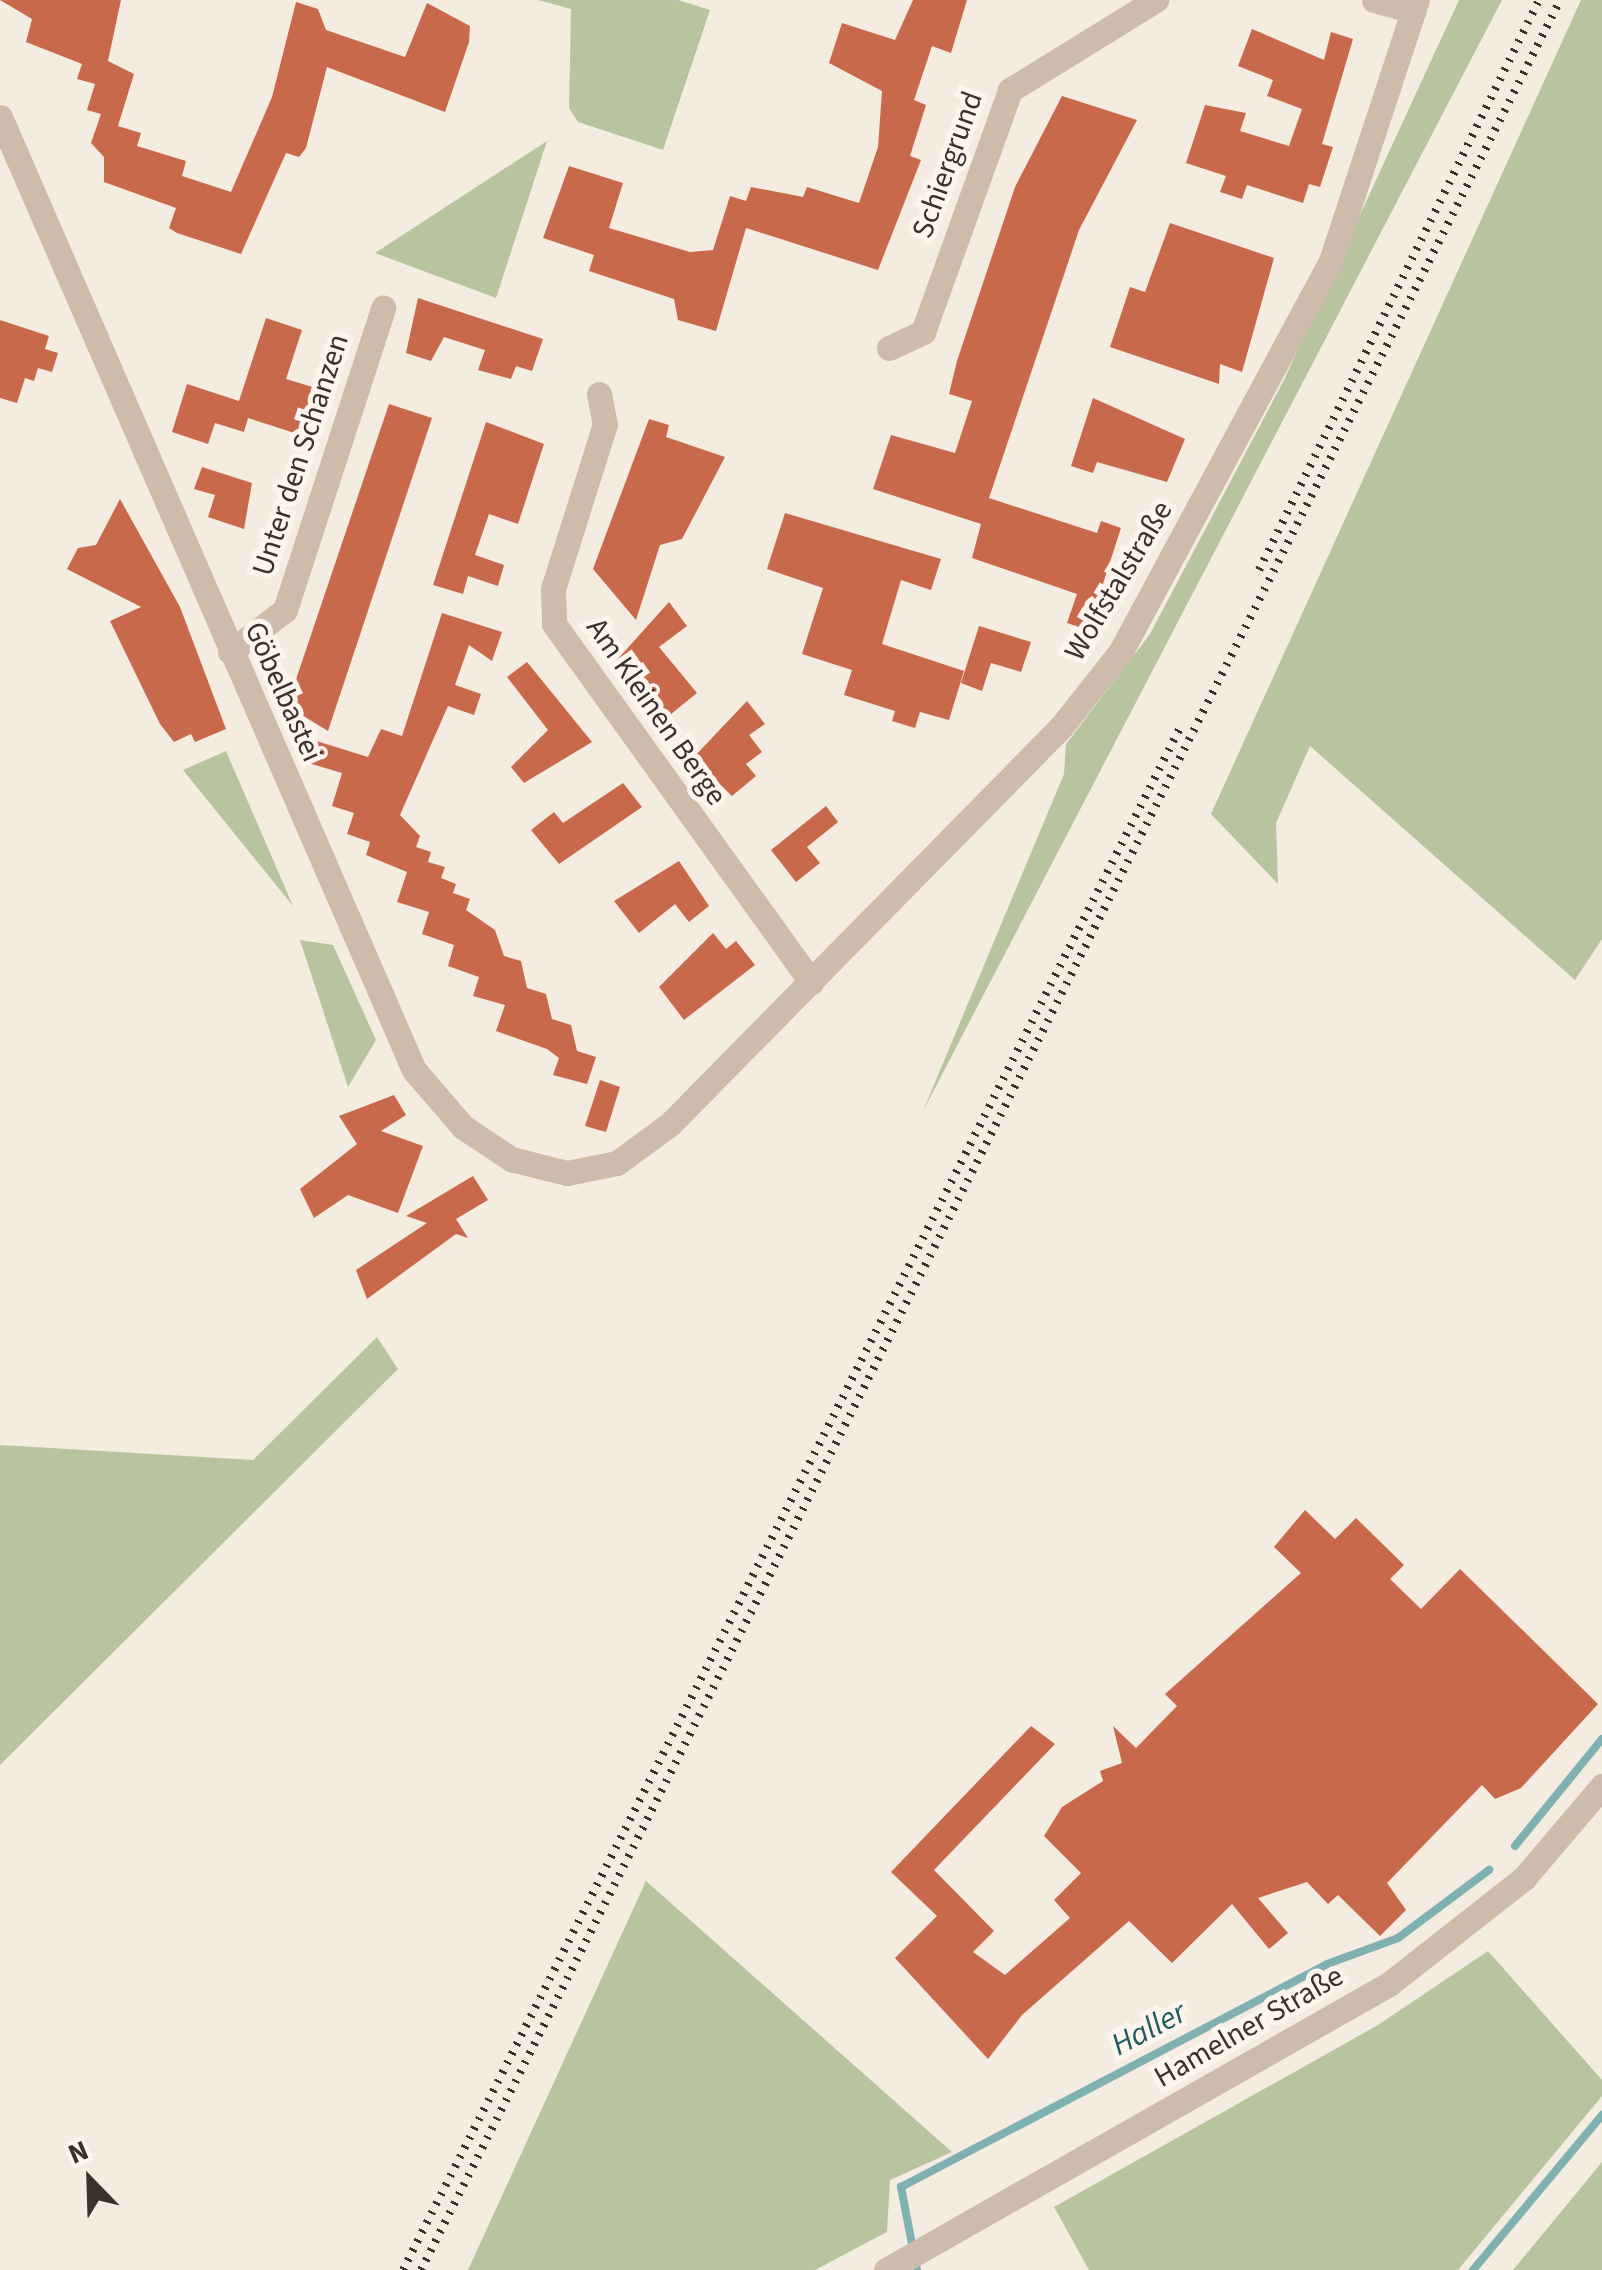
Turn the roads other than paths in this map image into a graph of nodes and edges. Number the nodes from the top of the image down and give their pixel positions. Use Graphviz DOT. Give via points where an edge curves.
graph roads {
  1 [pos="1156,0"];
  2 [pos="1374,0"];
  3 [pos="1415,6"];
  4 [pos="0,117"];
  5 [pos="382,308"];
  6 [pos="889,348"];
  7 [pos="600,394"];
  8 [pos="230,652"];
  9 [pos="811,982"];
  10 [pos="617,1163"];
  11 [pos="1602,1786"];
  12 [pos="893,2266"];
  1 -- 6 [label="street, Schiergrund" via="1010,90 923,332"];
  2 -- 3 [label="street"];
  3 -- 9 [label="street, Wolfstalstraße" via="1331,261 1121,651 1061,728"];
  4 -- 8 [label="street, Göbelbastei"];
  5 -- 8 [label="street, Unter den Schanzen" via="285,610"];
  7 -- 9 [label="street, Am Kleinen Berge" via="605,424 554,589 554,624"];
  8 -- 10 [label="street, Göbelbastei" via="414,1070 463,1128 511,1159 567,1172"];
  9 -- 10 [label="street, Wolfstalstraße" via="670,1124"];
  11 -- 12 [label="street, Hamelner Straße" via="1524,1878 1389,1984"];
}
